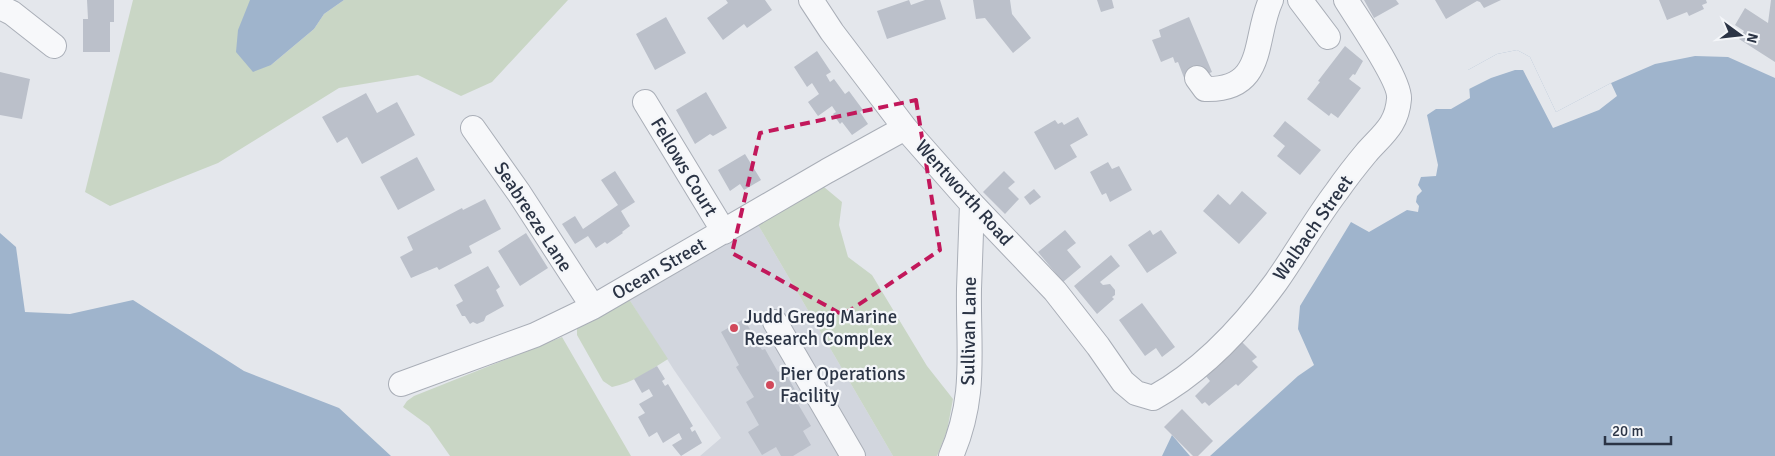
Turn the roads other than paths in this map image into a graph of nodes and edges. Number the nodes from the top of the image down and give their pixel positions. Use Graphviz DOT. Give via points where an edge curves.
graph roads {
  1 [pos="811,0"];
  2 [pos="1271,0"];
  3 [pos="1300,0"];
  4 [pos="1346,0"];
  5 [pos="0,7"];
  6 [pos="1328,37"];
  7 [pos="54,46"];
  8 [pos="1197,78"];
  9 [pos="645,102"];
  10 [pos="473,128"];
  11 [pos="905,128"];
  12 [pos="972,204"];
  13 [pos="724,232"];
  14 [pos="593,307"];
  15 [pos="775,322"];
  16 [pos="1123,382"];
  17 [pos="401,384"];
  18 [pos="853,456"];
  19 [pos="951,456"];
  1 -- 11 [label="street, Wentworth Road"];
  2 -- 8 [label="street" via="1248,73 1220,90 1205,90"];
  3 -- 6 [label="street"];
  4 -- 16 [label="street, Walbach Street" via="1388,68 1400,96 1396,118 1336,191 1275,283 1211,356 1176,385 1153,398 1136,393"];
  5 -- 7 [label="street"];
  9 -- 13 [label="street, Fellows Court"];
  10 -- 14 [label="street, Seabreeze Lane"];
  11 -- 12 [label="street, Wentworth Road"];
  11 -- 13 [label="street, Ocean Street"];
  12 -- 16 [label="street, Wentworth Road" via="1055,291"];
  12 -- 19 [label="street, Sullivan Lane" via="971,368 967,406"];
  13 -- 14 [label="street, Ocean Street"];
  14 -- 17 [label="street, Ocean Street" via="535,335"];
  15 -- 18 [label="street"];
}
